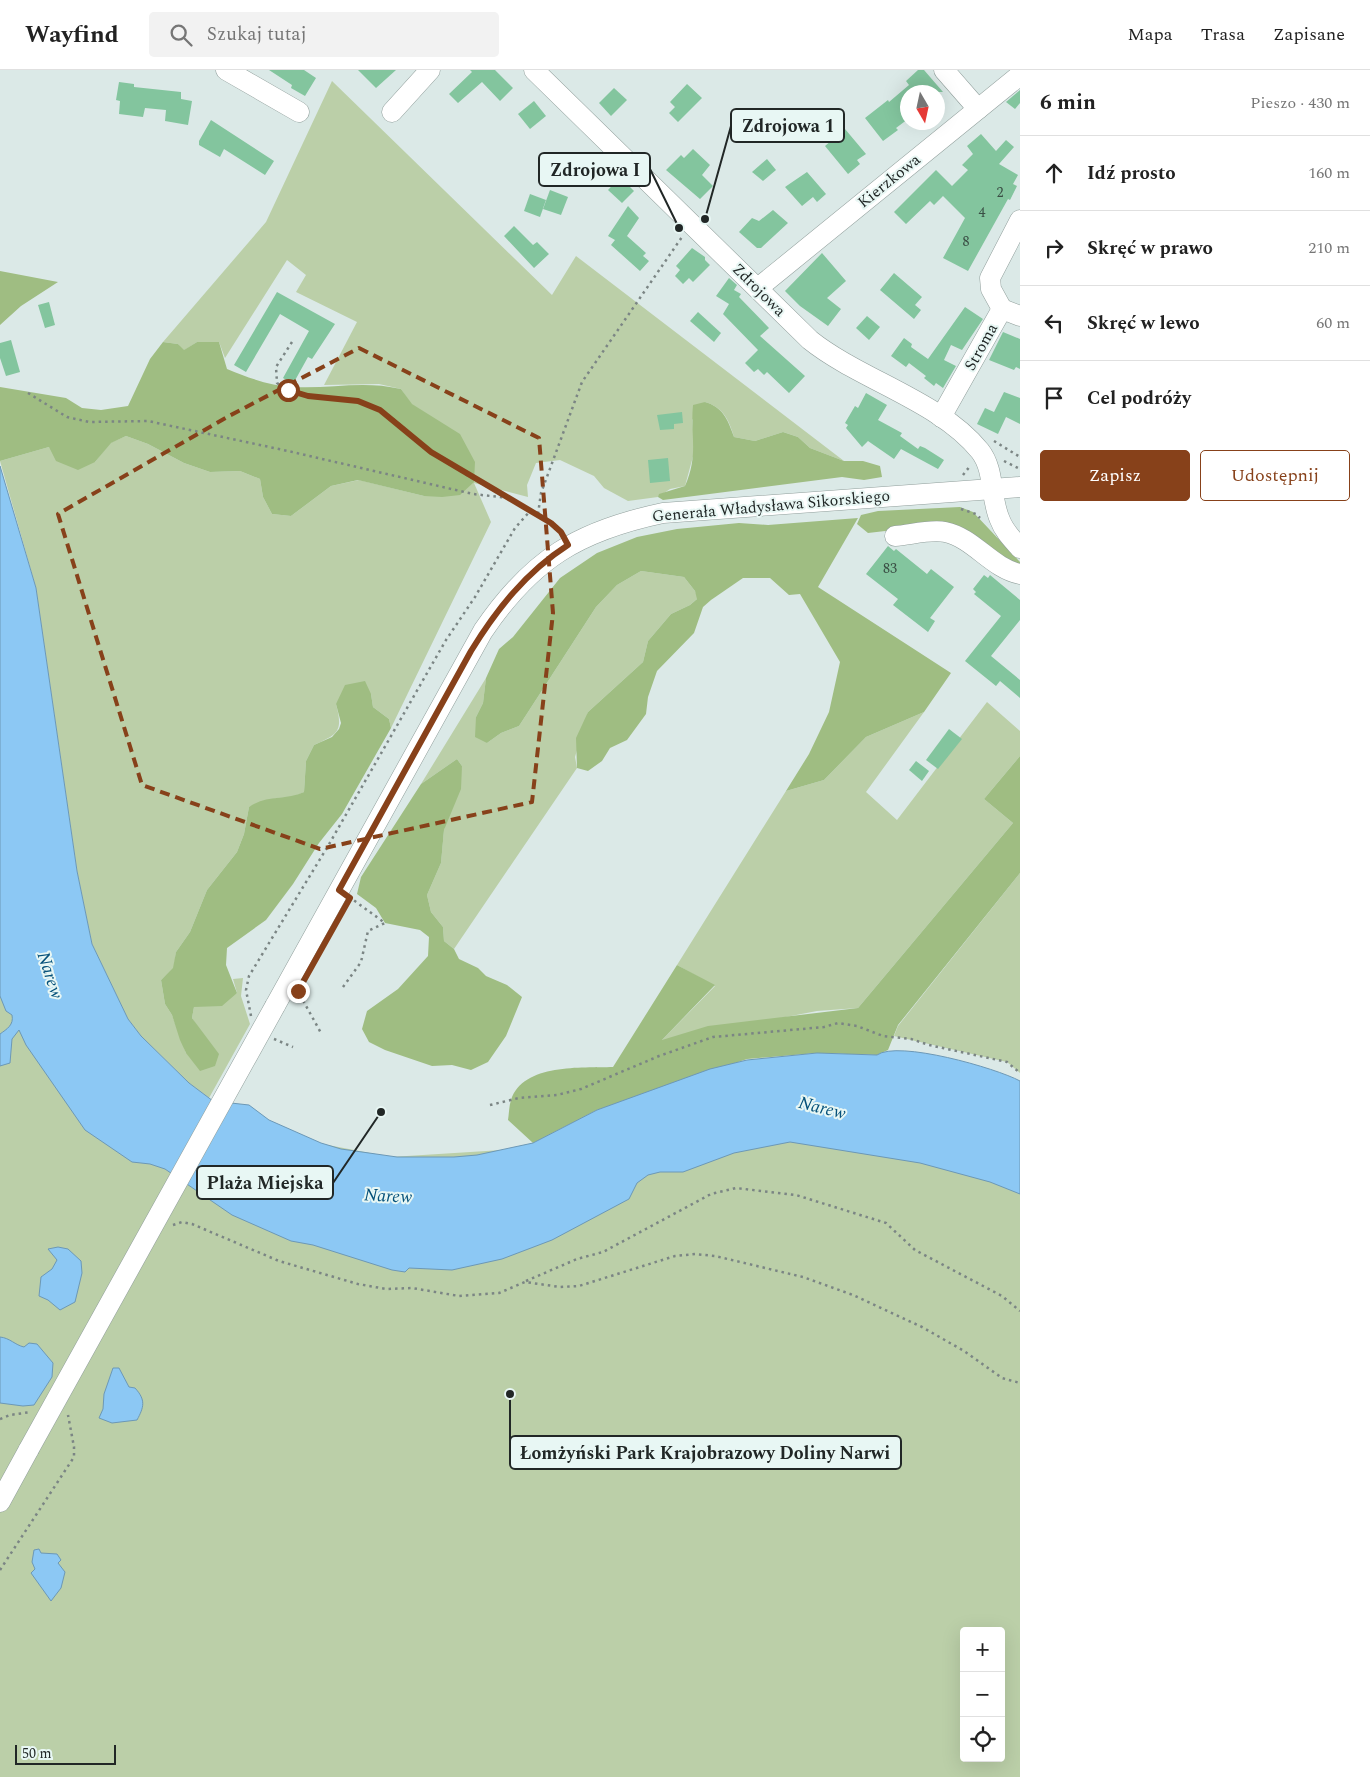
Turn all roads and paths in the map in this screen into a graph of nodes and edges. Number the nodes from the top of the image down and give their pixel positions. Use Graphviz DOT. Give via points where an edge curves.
graph roads {
  1 [pos="226,70"];
  2 [pos="430,70"];
  3 [pos="534,70"];
  4 [pos="944,70"];
  5 [pos="1020,75"];
  6 [pos="978,109"];
  7 [pos="300,112"];
  8 [pos="392,112"];
  9 [pos="1020,220"];
  10 [pos="691,224"];
  11 [pos="758,288"];
  12 [pos="1011,313"];
  13 [pos="292,342"];
  14 [pos="28,393"];
  15 [pos="941,418"];
  16 [pos="989,438"];
  17 [pos="1020,457"];
  18 [pos="1020,487"];
  19 [pos="992,488"];
  20 [pos="508,498"];
  21 [pos="957,504"];
  22 [pos="957,509"];
  23 [pos="531,510"];
  24 [pos="538,514"];
  25 [pos="998,516"];
  26 [pos="895,536"];
  27 [pos="568,545"];
  28 [pos="1020,548"];
  29 [pos="1020,574"];
  30 [pos="339,890"];
  31 [pos="343,987"];
  32 [pos="284,1001"];
  33 [pos="252,1018"];
  34 [pos="321,1033"];
  35 [pos="269,1036"];
  36 [pos="293,1047"];
  37 [pos="1020,1073"];
  38 [pos="490,1104"];
  39 [pos="172,1226"];
  40 [pos="524,1282"];
  41 [pos="1020,1311"];
  42 [pos="1020,1383"];
  43 [pos="68,1412"];
  44 [pos="0,1502"];
  45 [pos="0,1570"];
  1 -- 7 [label="street"];
  2 -- 8 [label="street"];
  3 -- 10 [label="street, Zdrojowa"];
  4 -- 6 [label="street"];
  5 -- 6 [label="street, Kierzkowa"];
  6 -- 11 [label="street, Kierzkowa"];
  9 -- 12 [label="street, Stroma" via="990,278 991,289"];
  10 -- 11 [label="street, Zdrojowa"];
  10 -- 24 [label="path" via="582,382 541,493"];
  11 -- 15 [label="street, Zdrojowa" via="819,348"];
  12 -- 15 [label="street, Stroma"];
  13 -- 20 [label="path" via="276,367 277,383 308,396 358,401 380,410 431,452"];
  14 -- 20 [label="path" via="67,417 89,422 148,421 473,494"];
  15 -- 19 [label="street, Zdrojowa" via="962,432 980,451 987,463"];
  16 -- 17 [label="path"];
  18 -- 19 [label="street, Generała Władysława Sikorskiego"];
  19 -- 25 [label="street, Zdrojowa"];
  19 -- 27 [label="street, Generała Władysława Sikorskiego" via="663,513 616,524"];
  20 -- 23 [label="path"];
  21 -- 25 [label="path" via="984,516"];
  22 -- 25 [label="path" via="976,514 985,522"];
  23 -- 24 [label="path"];
  23 -- 33 [label="path" via="515,528 475,598 446,640 249,976 246,990"];
  24 -- 27 [label="path" via="561,532"];
  25 -- 28 [label="street"];
  26 -- 29 [label="street" via="945,532 968,542 993,561"];
  27 -- 30 [label="street, Generała Władysława Sikorskiego" via="517,587 483,632"];
  30 -- 31 [label="path" via="385,923 368,931 361,962"];
  30 -- 32 [label="street, Generała Władysława Sikorskiego"];
  32 -- 34 [label="path" via="298,991"];
  32 -- 44 [label="street, Generała Władysława Sikorskiego, bridge"];
  35 -- 36 [label="path"];
  37 -- 38 [label="path" via="1007,1062 911,1039 883,1036 870,1029 838,1023 713,1037 581,1089"];
  39 -- 40 [label="path" via="182,1222 192,1224 279,1261 386,1289 412,1288 459,1296 499,1293"];
  40 -- 41 [label="path" via="577,1259 603,1252 712,1194 736,1188 796,1195 886,1223 914,1250 1002,1296"];
  40 -- 42 [label="path" via="579,1286 675,1256 695,1254 749,1263 853,1295 964,1351 1002,1378"];
  43 -- 45 [label="path" via="74,1457"];
}
